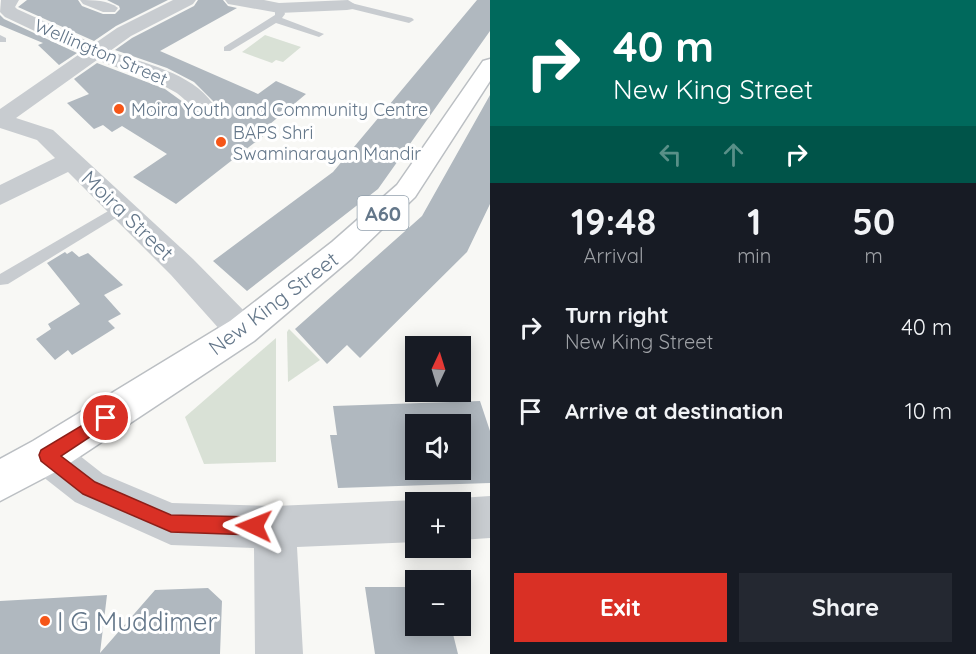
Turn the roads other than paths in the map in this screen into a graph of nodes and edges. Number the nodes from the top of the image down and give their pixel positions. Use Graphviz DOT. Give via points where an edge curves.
graph roads {
  1 [pos="89,0"];
  2 [pos="187,0"];
  3 [pos="234,0"];
  4 [pos="6,2"];
  5 [pos="340,3"];
  6 [pos="109,8"];
  7 [pos="274,9"];
  8 [pos="409,20"];
  9 [pos="319,34"];
  10 [pos="227,49"];
  11 [pos="96,52"];
  12 [pos="490,65"];
  13 [pos="202,104"];
  14 [pos="0,120"];
  15 [pos="71,160"];
  16 [pos="0,195"];
  17 [pos="122,208"];
  18 [pos="3,280"];
  19 [pos="242,331"];
  20 [pos="47,455"];
  21 [pos="0,481"];
  22 [pos="490,517"];
  23 [pos="471,518"];
  24 [pos="405,521"];
  25 [pos="275,527"];
  26 [pos="279,654"];
  1 -- 6 [label="street"];
  2 -- 11 [label="street" via="124,32"];
  3 -- 7 [label="street"];
  4 -- 11 [label="street, Wellington Street" via="12,13"];
  5 -- 7 [label="street"];
  5 -- 8 [label="lane"];
  7 -- 9 [label="lane"];
  7 -- 10 [label="lane"];
  11 -- 13 [label="street, Wellington Street" via="166,80 191,93"];
  11 -- 14 [label="street"];
  12 -- 19 [label="main road, New King Street / A60" via="406,191 342,250"];
  14 -- 15 [label="street, Moira Street" via="45,135"];
  15 -- 16 [label="street"];
  15 -- 17 [label="street, Moira Street"];
  17 -- 18 [label="lane"];
  17 -- 19 [label="street, Moira Street"];
  19 -- 20 [label="main road, New King Street / A60"];
  20 -- 21 [label="main road, New King Street / A60"];
  20 -- 25 [label="street" via="89,488 171,524"];
  22 -- 23 [label="street"];
  24 -- 25 [label="street"];
  25 -- 26 [label="street"];
}
